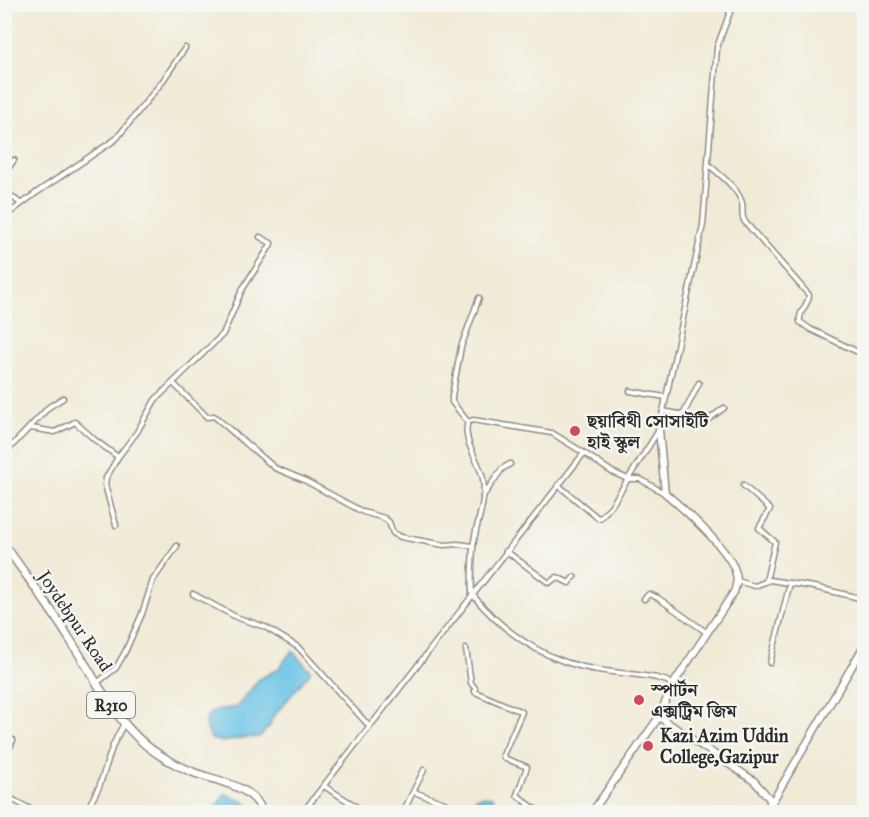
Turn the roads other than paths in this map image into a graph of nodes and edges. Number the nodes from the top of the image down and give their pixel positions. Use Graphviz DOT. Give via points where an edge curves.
graph roads {
  1 [pos="733,4"];
  2 [pos="185,48"];
  3 [pos="14,160"];
  4 [pos="709,165"];
  5 [pos="4,175"];
  6 [pos="4,190"];
  7 [pos="21,204"];
  8 [pos="4,217"];
  9 [pos="260,237"];
  10 [pos="479,298"];
  11 [pos="864,355"];
  12 [pos="173,383"];
  13 [pos="699,383"];
  14 [pos="630,390"];
  15 [pos="665,397"];
  16 [pos="63,398"];
  17 [pos="724,408"];
  18 [pos="663,411"];
  19 [pos="683,415"];
  20 [pos="468,422"];
  21 [pos="31,428"];
  22 [pos="659,430"];
  23 [pos="584,453"];
  24 [pos="4,454"];
  25 [pos="117,457"];
  26 [pos="510,464"];
  27 [pos="628,479"];
  28 [pos="558,485"];
  29 [pos="743,485"];
  30 [pos="665,493"];
  31 [pos="483,496"];
  32 [pos="116,525"];
  33 [pos="4,544"];
  34 [pos="177,546"];
  35 [pos="473,546"];
  36 [pos="506,550"];
  37 [pos="574,577"];
  38 [pos="737,580"];
  39 [pos="766,581"];
  40 [pos="790,583"];
  41 [pos="193,594"];
  42 [pos="472,594"];
  43 [pos="644,599"];
  44 [pos="864,599"];
  45 [pos="706,632"];
  46 [pos="864,646"];
  47 [pos="466,649"];
  48 [pos="770,663"];
  49 [pos="98,682"];
  50 [pos="672,686"];
  51 [pos="659,717"];
  52 [pos="124,723"];
  53 [pos="370,727"];
  54 [pos="13,740"];
  55 [pos="4,760"];
  56 [pos="424,770"];
  57 [pos="324,786"];
  58 [pos="414,792"];
  59 [pos="4,795"];
  60 [pos="447,804"];
  61 [pos="771,804"];
  62 [pos="141,808"];
  63 [pos="88,812"];
  64 [pos="36,813"];
  65 [pos="150,813"];
  66 [pos="262,813"];
  67 [pos="303,813"];
  68 [pos="365,813"];
  69 [pos="403,813"];
  70 [pos="538,813"];
  71 [pos="592,813"];
  72 [pos="772,813"];
  1 -- 4 [label="street" via="717,47"];
  2 -- 7 [label="street" via="124,131"];
  3 -- 5 [label="street"];
  4 -- 11 [label="street" via="741,200 741,217 809,294 800,322"];
  4 -- 15 [label="street" via="703,225"];
  6 -- 7 [label="street"];
  7 -- 8 [label="street"];
  9 -- 12 [label="street" via="270,246 242,290 223,334"];
  10 -- 20 [label="street" via="461,347 452,396 452,402"];
  12 -- 25 [label="street" via="155,400"];
  12 -- 35 [label="street" via="207,417 218,418 275,468 387,520 393,533 423,542"];
  13 -- 19 [label="street"];
  14 -- 15 [label="street"];
  15 -- 18 [label="street"];
  16 -- 21 [label="street"];
  17 -- 19 [label="street" via="701,425"];
  18 -- 19 [label="street"];
  18 -- 22 [label="street"];
  20 -- 23 [label="street" via="552,433"];
  20 -- 31 [label="street" via="466,428 483,479"];
  21 -- 24 [label="street"];
  21 -- 25 [label="street" via="55,432 75,422"];
  22 -- 27 [label="street"];
  22 -- 30 [label="main road"];
  23 -- 27 [label="street"];
  23 -- 28 [label="street"];
  25 -- 32 [label="street" via="105,485"];
  26 -- 31 [label="street"];
  27 -- 28 [label="street" via="600,518"];
  27 -- 30 [label="street" via="640,479"];
  28 -- 36 [label="street"];
  29 -- 39 [label="street" via="770,509 759,528 775,542"];
  30 -- 38 [label="main road" via="731,561"];
  31 -- 35 [label="street"];
  33 -- 49 [label="main road, Joydebpur Road / R310"];
  34 -- 49 [label="street" via="153,580 142,614 116,668"];
  35 -- 42 [label="street"];
  36 -- 37 [label="street" via="549,583 557,577 569,584"];
  36 -- 42 [label="street"];
  38 -- 39 [label="street" via="755,586"];
  38 -- 45 [label="main road" via="734,592"];
  39 -- 40 [label="street"];
  40 -- 44 [label="street"];
  40 -- 48 [label="street"];
  41 -- 53 [label="street" via="298,647"];
  42 -- 50 [label="street" via="521,640 547,656 585,668 657,678"];
  42 -- 53 [label="street"];
  43 -- 45 [label="street" via="649,594 658,598"];
  45 -- 50 [label="main road"];
  46 -- 61 [label="main road"];
  47 -- 70 [label="street" via="475,693 522,712 503,755 527,767 517,795"];
  49 -- 52 [label="main road, Joydebpur Road / R310"];
  50 -- 51 [label="main road"];
  51 -- 61 [label="main road" via="742,771"];
  51 -- 71 [label="main road"];
  52 -- 63 [label="street"];
  52 -- 66 [label="main road, Joydebpur Road / R310" via="157,754 250,795 260,803"];
  53 -- 57 [label="street"];
  54 -- 55 [label="street"];
  56 -- 58 [label="street"];
  57 -- 67 [label="street"];
  57 -- 68 [label="street"];
  58 -- 60 [label="street"];
  58 -- 69 [label="street"];
  59 -- 64 [label="street"];
  61 -- 72 [label="main road"];
  62 -- 65 [label="street"];
}
